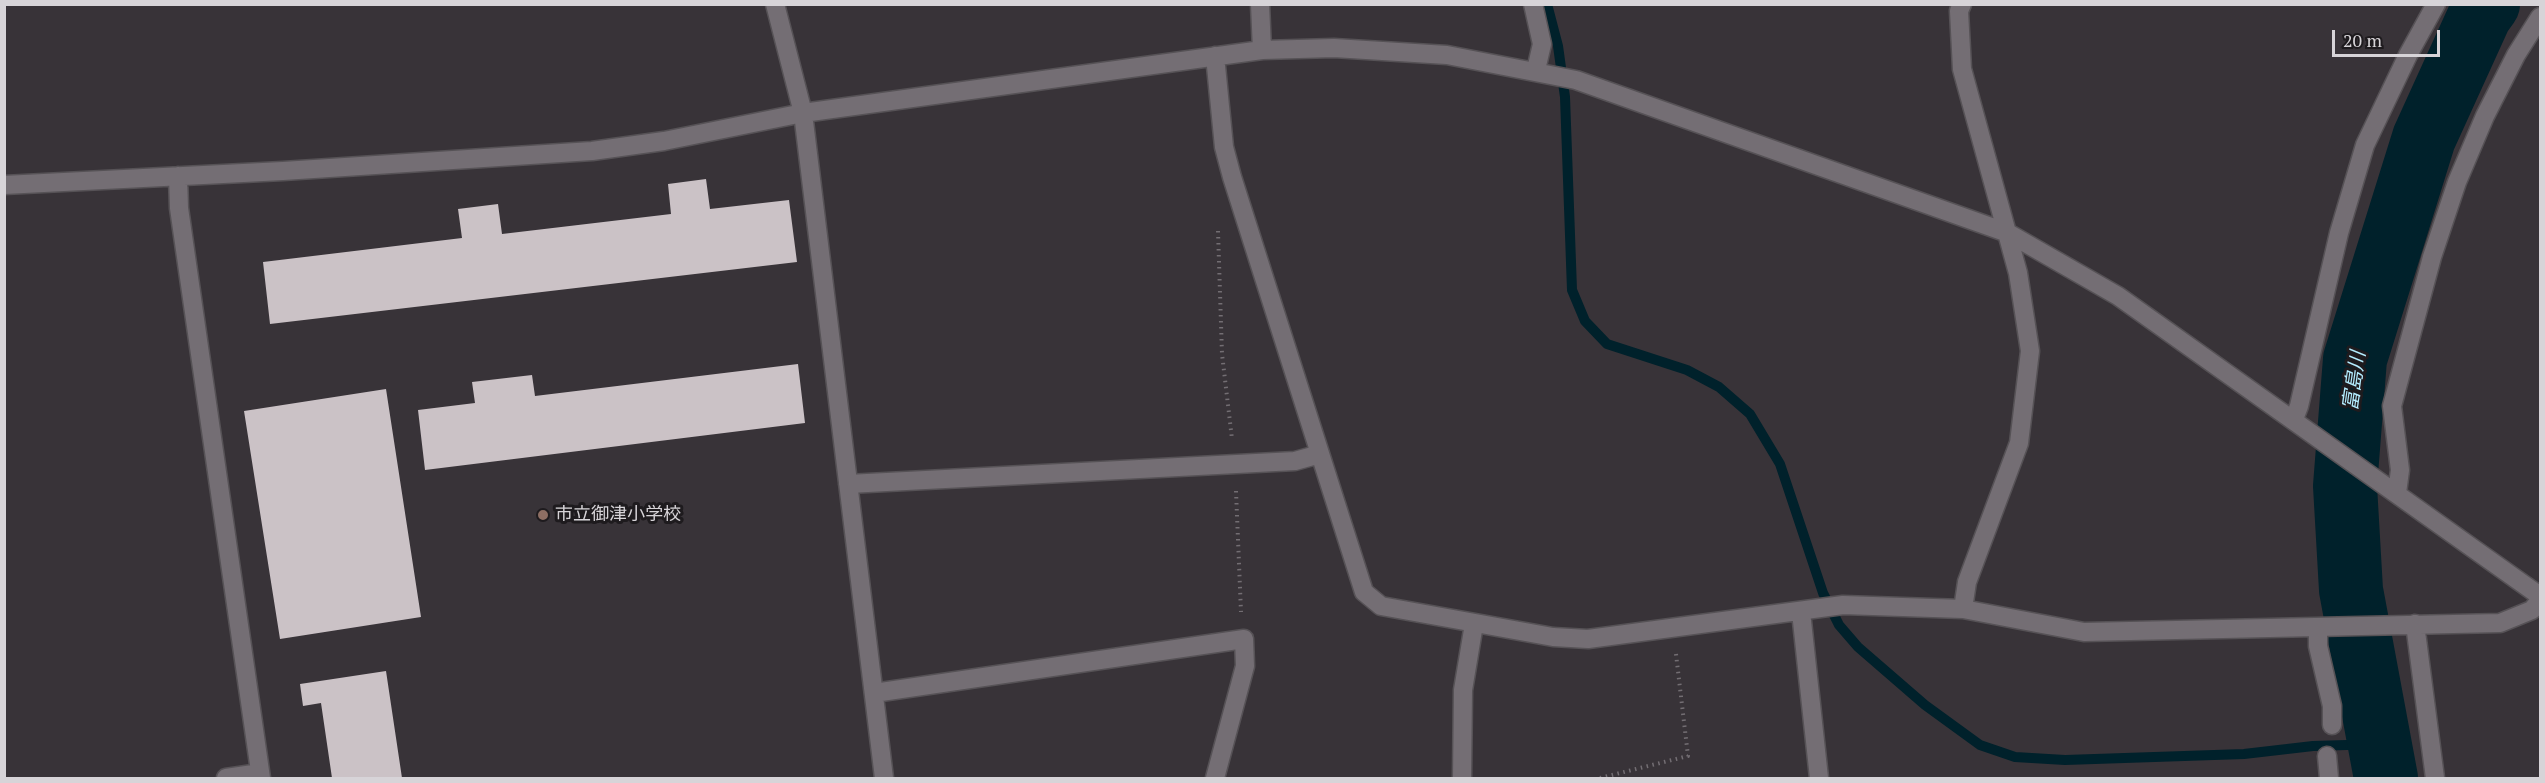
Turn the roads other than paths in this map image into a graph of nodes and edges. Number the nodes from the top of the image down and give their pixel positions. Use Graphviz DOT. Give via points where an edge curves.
graph roads {
  1 [pos="775,4"];
  2 [pos="1260,4"];
  3 [pos="1533,4"];
  4 [pos="1962,4"];
  5 [pos="2436,4"];
  6 [pos="2541,17"];
  7 [pos="1262,50"];
  8 [pos="1215,56"];
  9 [pos="1536,70"];
  10 [pos="803,113"];
  11 [pos="178,176"];
  12 [pos="4,185"];
  13 [pos="2008,233"];
  14 [pos="2294,419"];
  15 [pos="1320,454"];
  16 [pos="848,484"];
  17 [pos="2390,488"];
  18 [pos="2541,596"];
  19 [pos="2541,600"];
  20 [pos="1963,609"];
  21 [pos="1801,612"];
  22 [pos="1474,624"];
  23 [pos="2406,625"];
  24 [pos="2323,628"];
  25 [pos="874,693"];
  26 [pos="2332,725"];
  27 [pos="2327,756"];
  28 [pos="260,776"];
  29 [pos="226,778"];
  30 [pos="884,778"];
  31 [pos="1215,778"];
  32 [pos="1462,778"];
  33 [pos="1819,778"];
  34 [pos="2328,778"];
  35 [pos="2435,778"];
  1 -- 10 [label="street"];
  2 -- 7 [label="street"];
  3 -- 9 [label="street" via="1542,44"];
  4 -- 13 [label="street" via="1962,69"];
  5 -- 14 [label="street" via="2365,145 2339,233"];
  6 -- 17 [label="street" via="2516,55 2485,116 2432,257 2392,406 2400,470"];
  7 -- 8 [label="street"];
  7 -- 9 [label="street" via="1334,48 1448,55"];
  8 -- 10 [label="street"];
  8 -- 15 [label="street" via="1224,147"];
  9 -- 13 [label="street" via="1576,80"];
  10 -- 11 [label="street" via="592,151"];
  10 -- 16 [label="street"];
  11 -- 12 [label="street"];
  11 -- 28 [label="street" via="179,208"];
  13 -- 14 [label="street" via="2118,296"];
  13 -- 20 [label="street" via="2030,351 2027,392 2019,443 1967,582"];
  14 -- 17 [label="street"];
  15 -- 16 [label="street" via="1295,461"];
  15 -- 22 [label="street" via="1364,592 1381,606"];
  16 -- 25 [label="street"];
  17 -- 18 [label="street"];
  19 -- 23 [label="street" via="2532,610 2500,624"];
  20 -- 21 [label="street" via="1843,604"];
  20 -- 24 [label="street" via="2084,632"];
  21 -- 22 [label="street" via="1588,639"];
  21 -- 33 [label="street"];
  22 -- 32 [label="street" via="1462,690"];
  23 -- 24 [label="street"];
  23 -- 35 [label="street"];
  24 -- 26 [label="street" via="2318,646 2332,706"];
  25 -- 30 [label="street"];
  25 -- 31 [label="street" via="1244,639 1245,666"];
  27 -- 34 [label="street"];
  28 -- 29 [label="street"];
}
